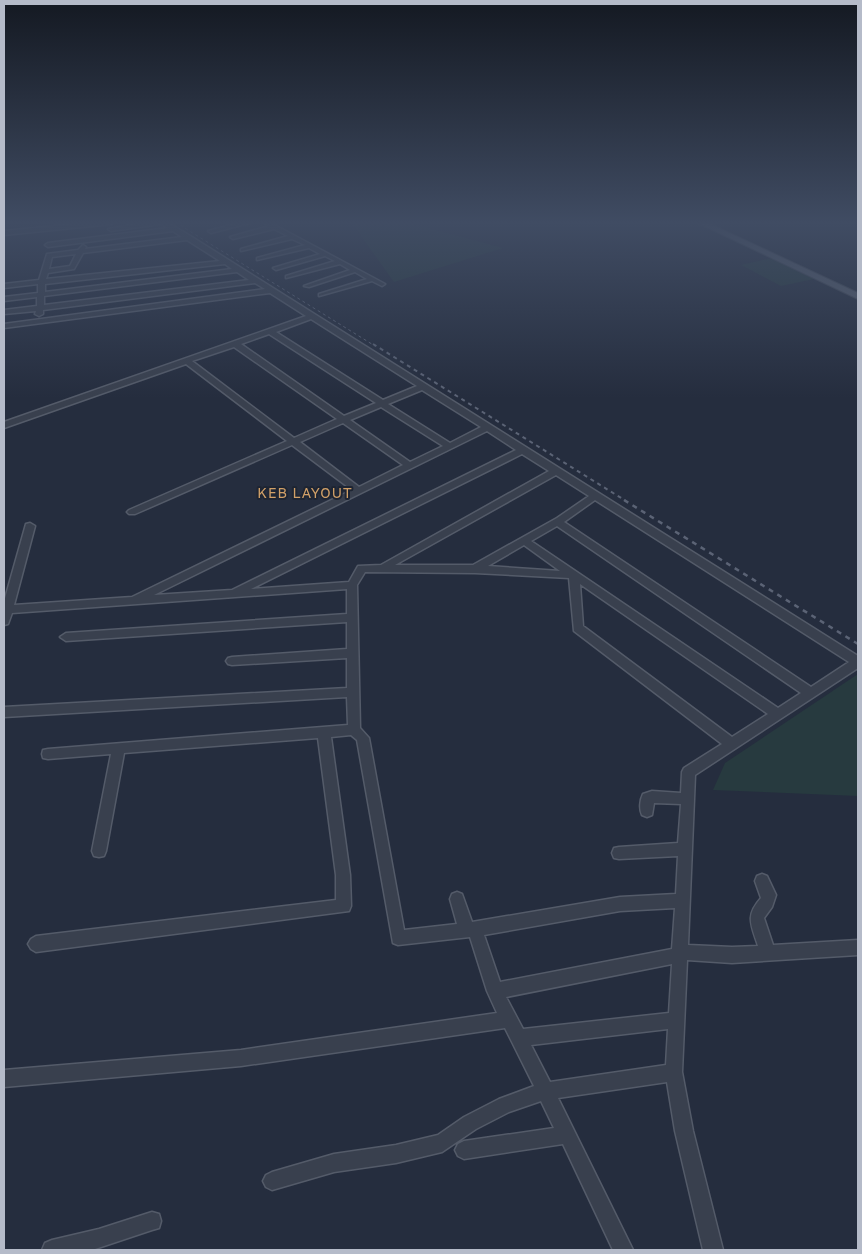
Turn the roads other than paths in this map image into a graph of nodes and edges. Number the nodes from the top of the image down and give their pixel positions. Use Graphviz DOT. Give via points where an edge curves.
graph roads {
  1 [pos="56,281"];
  2 [pos="155,281"];
  3 [pos="255,281"];
  4 [pos="323,281"];
  5 [pos="368,281"];
  6 [pos="376,281"];
  7 [pos="825,281"];
  8 [pos="838,281"];
  9 [pos="42,282"];
  10 [pos="382,284"];
  11 [pos="4,286"];
  12 [pos="306,286"];
  13 [pos="858,290"];
  14 [pos="269,291"];
  15 [pos="40,295"];
  16 [pos="321,295"];
  17 [pos="858,296"];
  18 [pos="4,299"];
  19 [pos="40,308"];
  20 [pos="4,312"];
  21 [pos="311,317"];
  22 [pos="39,321"];
  23 [pos="4,326"];
  24 [pos="269,332"];
  25 [pos="235,344"];
  26 [pos="187,360"];
  27 [pos="422,387"];
  28 [pos="382,403"];
  29 [pos="342,420"];
  30 [pos="4,425"];
  31 [pos="487,428"];
  32 [pos="293,442"];
  33 [pos="450,447"];
  34 [pos="522,450"];
  35 [pos="410,466"];
  36 [pos="556,472"];
  37 [pos="359,491"];
  38 [pos="595,496"];
  39 [pos="132,512"];
  40 [pos="558,522"];
  41 [pos="30,526"];
  42 [pos="524,541"];
  43 [pos="383,567"];
  44 [pos="475,569"];
  45 [pos="574,574"];
  46 [pos="352,585"];
  47 [pos="231,594"];
  48 [pos="135,600"];
  49 [pos="5,613"];
  50 [pos="352,618"];
  51 [pos="66,638"];
  52 [pos="353,653"];
  53 [pos="232,662"];
  54 [pos="858,662"];
  55 [pos="354,692"];
  56 [pos="811,692"];
  57 [pos="4,712"];
  58 [pos="778,714"];
  59 [pos="354,730"];
  60 [pos="324,733"];
  61 [pos="732,744"];
  62 [pos="118,749"];
  63 [pos="48,754"];
  64 [pos="687,799"];
  65 [pos="647,811"];
  66 [pos="685,849"];
  67 [pos="99,851"];
  68 [pos="619,853"];
  69 [pos="762,881"];
  70 [pos="457,899"];
  71 [pos="682,901"];
  72 [pos="471,930"];
  73 [pos="36,944"];
  74 [pos="858,947"];
  75 [pos="680,953"];
  76 [pos="768,953"];
  77 [pos="495,990"];
  78 [pos="509,1019"];
  79 [pos="676,1020"];
  80 [pos="518,1038"];
  81 [pos="674,1072"];
  82 [pos="4,1079"];
  83 [pos="544,1091"];
  84 [pos="566,1135"];
  85 [pos="464,1150"];
  86 [pos="272,1182"];
  87 [pos="152,1222"];
  88 [pos="52,1250"];
  89 [pos="622,1250"];
  90 [pos="713,1250"];
  1 -- 9 [label="street"];
  2 -- 15 [label="street"];
  3 -- 14 [label="street"];
  3 -- 19 [label="street"];
  4 -- 12 [label="street"];
  5 -- 16 [label="street"];
  6 -- 10 [label="street"];
  7 -- 17 [label="main road"];
  8 -- 13 [label="main road"];
  9 -- 11 [label="street"];
  9 -- 15 [label="street"];
  14 -- 21 [label="street"];
  14 -- 22 [label="street"];
  15 -- 18 [label="street"];
  15 -- 19 [label="street"];
  19 -- 20 [label="street"];
  19 -- 22 [label="street"];
  21 -- 24 [label="street"];
  21 -- 27 [label="street"];
  22 -- 23 [label="street"];
  24 -- 25 [label="street"];
  24 -- 28 [label="street"];
  25 -- 26 [label="street"];
  25 -- 29 [label="street"];
  26 -- 30 [label="street"];
  26 -- 32 [label="street"];
  27 -- 28 [label="street"];
  27 -- 31 [label="street"];
  28 -- 29 [label="street"];
  28 -- 33 [label="street"];
  29 -- 32 [label="street"];
  29 -- 35 [label="street"];
  31 -- 33 [label="street"];
  31 -- 34 [label="street"];
  32 -- 37 [label="street"];
  32 -- 39 [label="street"];
  33 -- 35 [label="street"];
  34 -- 36 [label="street"];
  34 -- 47 [label="street"];
  35 -- 37 [label="street"];
  36 -- 38 [label="street"];
  36 -- 43 [label="street"];
  37 -- 48 [label="street"];
  38 -- 40 [label="street"];
  38 -- 54 [label="street"];
  40 -- 42 [label="street"];
  40 -- 56 [label="street"];
  41 -- 49 [label="street"];
  42 -- 44 [label="street"];
  42 -- 45 [label="street"];
  43 -- 44 [label="street"];
  43 -- 46 [label="street" via="362,568"];
  44 -- 45 [label="street"];
  45 -- 58 [label="street"];
  45 -- 61 [label="street" via="578,628"];
  46 -- 47 [label="street"];
  46 -- 50 [label="street"];
  47 -- 48 [label="street"];
  48 -- 49 [label="street"];
  50 -- 51 [label="street"];
  50 -- 52 [label="street"];
  52 -- 53 [label="street"];
  52 -- 55 [label="street"];
  54 -- 56 [label="street"];
  55 -- 57 [label="street"];
  55 -- 59 [label="street"];
  56 -- 58 [label="street"];
  58 -- 61 [label="street"];
  59 -- 60 [label="street"];
  59 -- 72 [label="street" via="363,738 398,938"];
  60 -- 62 [label="street"];
  60 -- 73 [label="street" via="343,875 344,906"];
  61 -- 64 [label="street" via="689,772"];
  62 -- 63 [label="street"];
  62 -- 67 [label="street"];
  64 -- 65 [label="street" via="652,796 646,803"];
  64 -- 66 [label="street"];
  66 -- 68 [label="street"];
  66 -- 71 [label="street"];
  69 -- 76 [label="street" via="769,896 758,918"];
  70 -- 72 [label="street"];
  71 -- 72 [label="street" via="620,904"];
  71 -- 75 [label="street"];
  72 -- 77 [label="street"];
  74 -- 76 [label="street"];
  75 -- 76 [label="street"];
  75 -- 77 [label="street"];
  75 -- 79 [label="street"];
  77 -- 78 [label="street"];
  78 -- 80 [label="street"];
  78 -- 82 [label="street" via="241,1058"];
  79 -- 80 [label="street"];
  79 -- 81 [label="street"];
  80 -- 83 [label="street"];
  81 -- 83 [label="street"];
  81 -- 90 [label="street" via="684,1131"];
  83 -- 84 [label="street"];
  83 -- 86 [label="street" via="505,1105 442,1143 334,1163"];
  84 -- 85 [label="street"];
  84 -- 89 [label="street"];
  87 -- 88 [label="street"];
}
